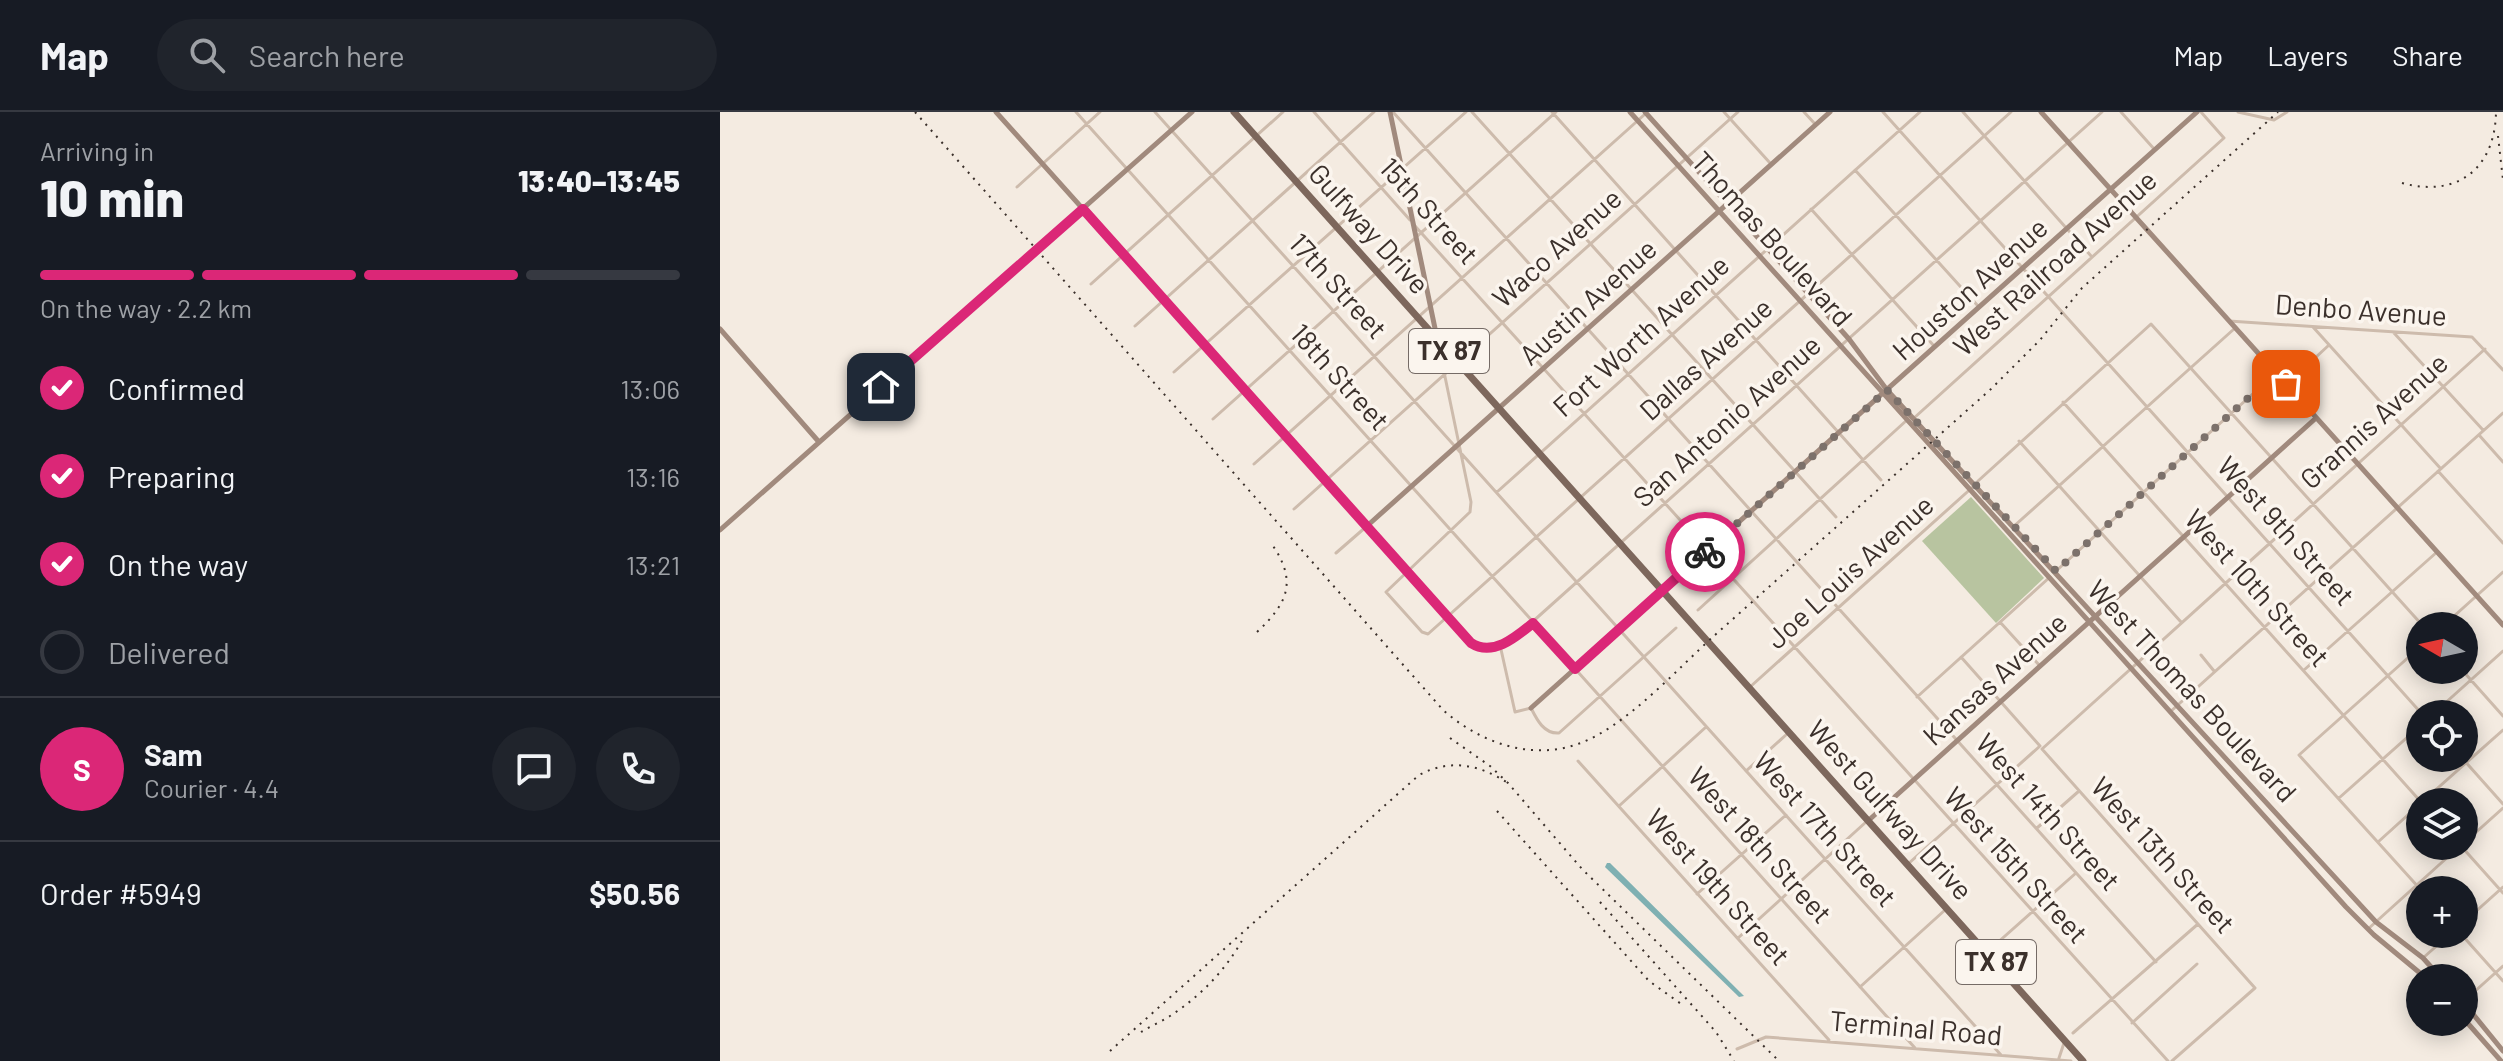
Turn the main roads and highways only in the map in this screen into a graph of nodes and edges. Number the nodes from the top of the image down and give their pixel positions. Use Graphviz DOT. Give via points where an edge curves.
graph roads {
  1 [pos="1234,112"];
  2 [pos="1663,590"];
  3 [pos="2083,1061"];
  1 -- 2 [label="main road, Gulfway Drive / TX 87"];
  2 -- 3 [label="main road, West Gulfway Drive / TX 87"];
}
